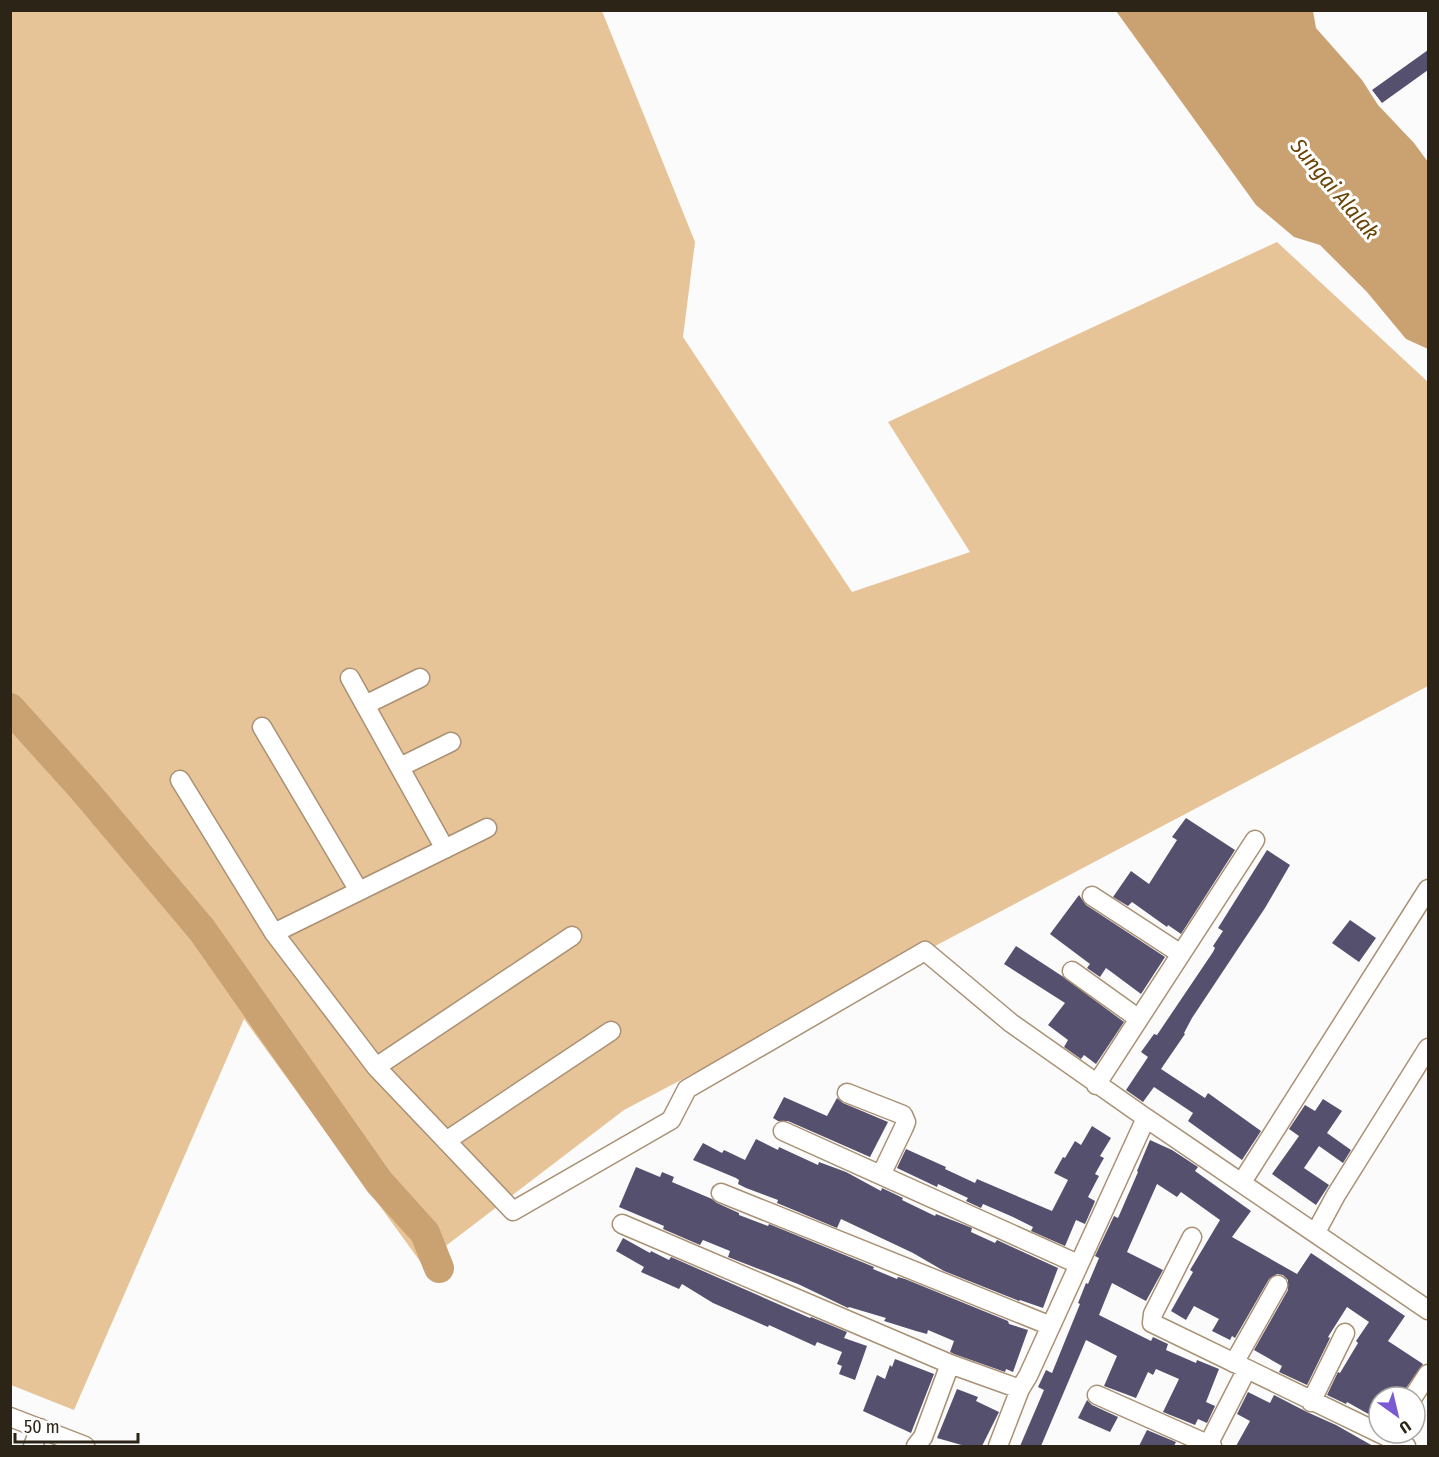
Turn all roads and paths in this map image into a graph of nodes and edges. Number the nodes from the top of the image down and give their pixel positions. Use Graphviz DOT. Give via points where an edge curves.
graph roads {
  1 [pos="350,678"];
  2 [pos="420,678"];
  3 [pos="365,705"];
  4 [pos="262,727"];
  5 [pos="451,742"];
  6 [pos="400,767"];
  7 [pos="180,780"];
  8 [pos="487,828"];
  9 [pos="1255,840"];
  10 [pos="445,849"];
  11 [pos="1428,889"];
  12 [pos="359,891"];
  13 [pos="1092,896"];
  14 [pos="274,933"];
  15 [pos="572,936"];
  16 [pos="1181,954"];
  17 [pos="1072,970"];
  18 [pos="1139,1019"];
  19 [pos="611,1030"];
  20 [pos="1428,1048"];
  21 [pos="376,1067"];
  22 [pos="1096,1085"];
  23 [pos="847,1093"];
  24 [pos="1146,1118"];
  25 [pos="783,1131"];
  26 [pos="446,1141"];
  27 [pos="881,1175"];
  28 [pos="1242,1182"];
  29 [pos="721,1193"];
  30 [pos="622,1224"];
  31 [pos="1316,1232"];
  32 [pos="1192,1237"];
  33 [pos="1078,1264"];
  34 [pos="1278,1285"];
  35 [pos="1428,1310"];
  36 [pos="1051,1326"];
  37 [pos="1345,1333"];
  38 [pos="950,1364"];
  39 [pos="1241,1366"];
  40 [pos="1020,1389"];
  41 [pos="1097,1395"];
  42 [pos="1311,1402"];
  43 [pos="10,1417"];
  44 [pos="40,1428"];
  45 [pos="1367,1430"];
  46 [pos="1210,1445"];
  47 [pos="33,1446"];
  48 [pos="85,1446"];
  49 [pos="916,1446"];
  50 [pos="998,1446"];
  1 -- 3 [label="street"];
  2 -- 3 [label="street"];
  3 -- 6 [label="street"];
  4 -- 12 [label="street"];
  5 -- 6 [label="street"];
  6 -- 10 [label="street"];
  7 -- 14 [label="street"];
  8 -- 10 [label="street"];
  9 -- 16 [label="street"];
  10 -- 12 [label="street"];
  11 -- 28 [label="street"];
  12 -- 14 [label="street"];
  13 -- 16 [label="street"];
  14 -- 21 [label="street"];
  15 -- 21 [label="street"];
  16 -- 18 [label="street"];
  17 -- 18 [label="street"];
  18 -- 22 [label="street"];
  19 -- 26 [label="street"];
  20 -- 31 [label="street"];
  21 -- 26 [label="street"];
  22 -- 24 [label="street"];
  22 -- 26 [label="street" via="1011,1023 925,951 687,1089 671,1120 513,1211"];
  23 -- 27 [label="street" via="903,1115 906,1122"];
  24 -- 28 [label="street"];
  24 -- 33 [label="street"];
  25 -- 27 [label="street"];
  27 -- 33 [label="street"];
  28 -- 31 [label="street"];
  29 -- 36 [label="street"];
  30 -- 38 [label="street"];
  31 -- 35 [label="street"];
  32 -- 39 [label="street" via="1152,1323"];
  33 -- 36 [label="street"];
  34 -- 39 [label="street"];
  36 -- 40 [label="street"];
  37 -- 42 [label="street"];
  38 -- 40 [label="street"];
  38 -- 49 [label="street" via="923,1437"];
  39 -- 42 [label="street"];
  39 -- 46 [label="street"];
  40 -- 50 [label="street"];
  41 -- 46 [label="street"];
  42 -- 45 [label="street"];
  43 -- 44 [label="street"];
  44 -- 47 [label="street"];
  44 -- 48 [label="street"];
}
